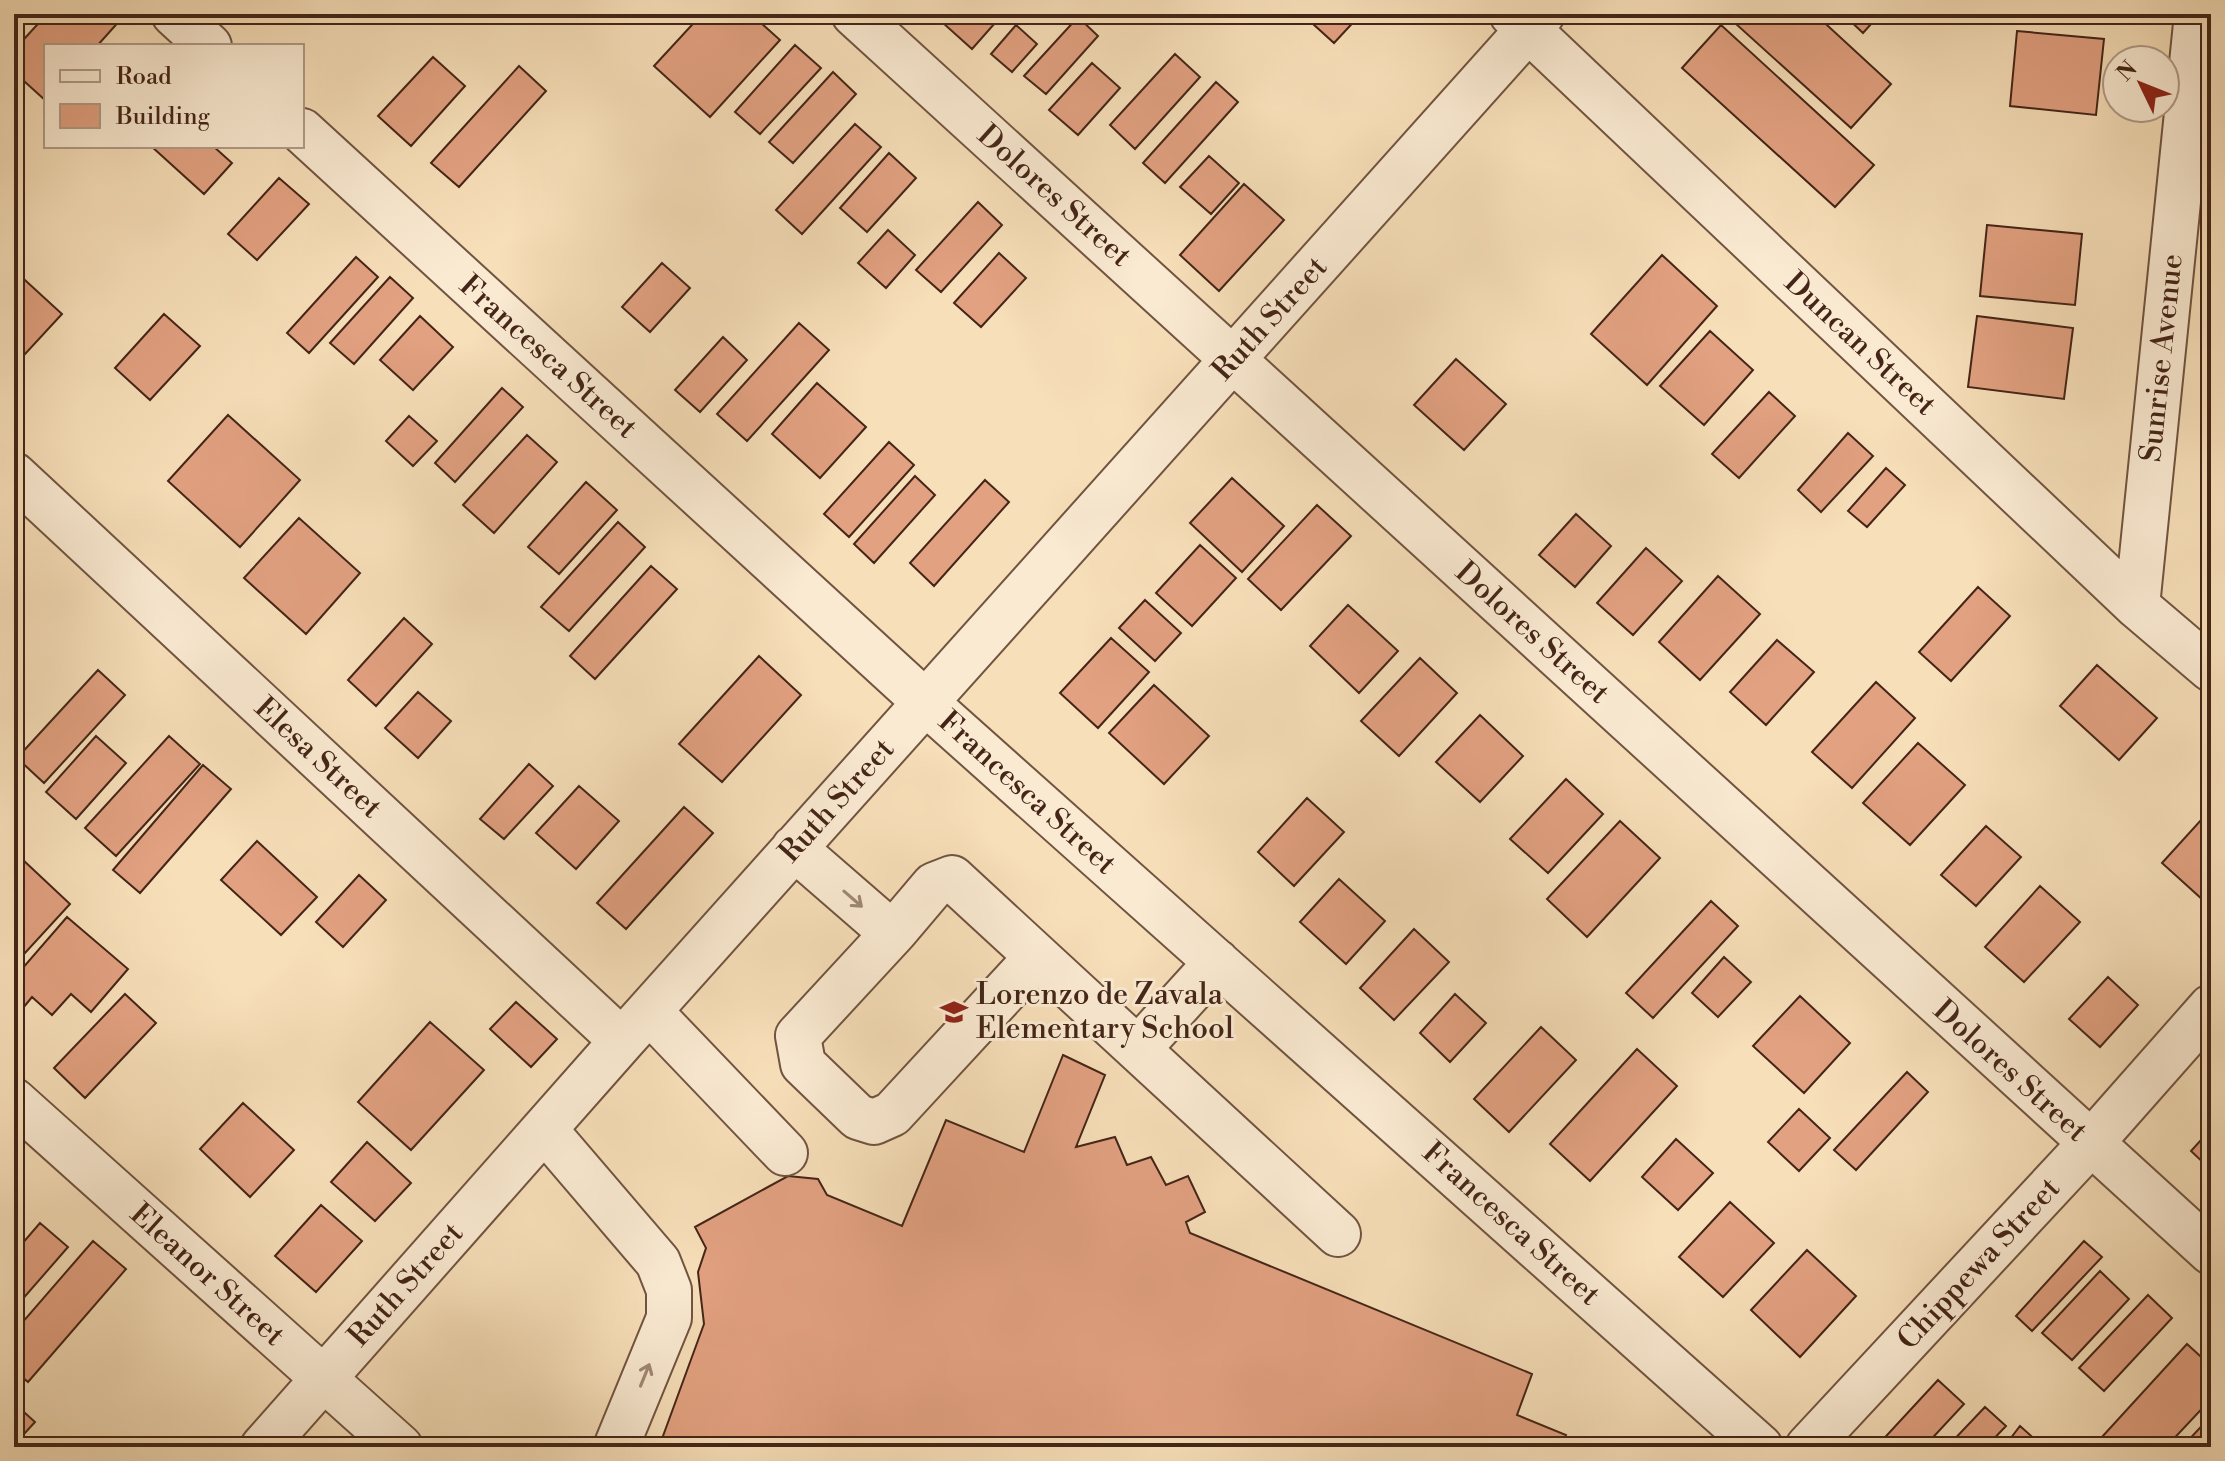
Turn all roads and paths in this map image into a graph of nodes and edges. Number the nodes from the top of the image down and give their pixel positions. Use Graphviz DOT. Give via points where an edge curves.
graph roads {
  1 [pos="174,14"];
  2 [pos="854,14"];
  3 [pos="2197,14"];
  4 [pos="1527,19"];
  5 [pos="207,44"];
  6 [pos="304,133"];
  7 [pos="1234,360"];
  8 [pos="14,475"];
  9 [pos="2137,606"];
  10 [pos="2211,669"];
  11 [pos="925,702"];
  12 [pos="794,848"];
  13 [pos="895,931"];
  14 [pos="1037,957"];
  15 [pos="1217,962"];
  16 [pos="2211,1007"];
  17 [pos="635,1026"];
  18 [pos="1138,1049"];
  19 [pos="14,1101"];
  20 [pos="545,1130"];
  21 [pos="2090,1144"];
  22 [pos="785,1153"];
  23 [pos="1338,1234"];
  24 [pos="2211,1252"];
  25 [pos="322,1379"];
  26 [pos="263,1447"];
  27 [pos="400,1447"];
  28 [pos="616,1447"];
  29 [pos="1760,1447"];
  30 [pos="1808,1447"];
  1 -- 5 [label="street"];
  2 -- 7 [label="street, Dolores Street"];
  3 -- 9 [label="street, Sunrise Avenue"];
  4 -- 7 [label="street, Ruth Street"];
  4 -- 9 [label="street, Duncan Street"];
  6 -- 11 [label="street, Francesca Street"];
  7 -- 11 [label="street, Ruth Street"];
  7 -- 21 [label="street, Dolores Street"];
  8 -- 17 [label="street, Elesa Street"];
  9 -- 10 [label="street, Duncan Street"];
  11 -- 12 [label="street, Ruth Street"];
  11 -- 15 [label="street, Francesca Street"];
  12 -- 13 [label="street, one-way"];
  12 -- 17 [label="street, Ruth Street"];
  13 -- 14 [label="street" via="934,885 952,878"];
  13 -- 14 [label="street" via="798,1036 803,1064 858,1117 874,1122 892,1114"];
  14 -- 18 [label="street"];
  15 -- 18 [label="street"];
  15 -- 29 [label="street, Francesca Street"];
  16 -- 21 [label="street, Chippewa Street"];
  17 -- 20 [label="street, Ruth Street"];
  17 -- 22 [label="street, Elesa Street"];
  18 -- 23 [label="street"];
  19 -- 25 [label="street, Eleanor Street"];
  20 -- 25 [label="street, Ruth Street"];
  28 -- 20 [label="street, one-way" via="669,1318 669,1290 658,1262"];
  21 -- 24 [label="street, Dolores Street"];
  21 -- 30 [label="street, Chippewa Street"];
  25 -- 26 [label="street, Ruth Street"];
  25 -- 27 [label="street, Eleanor Street"];
}
